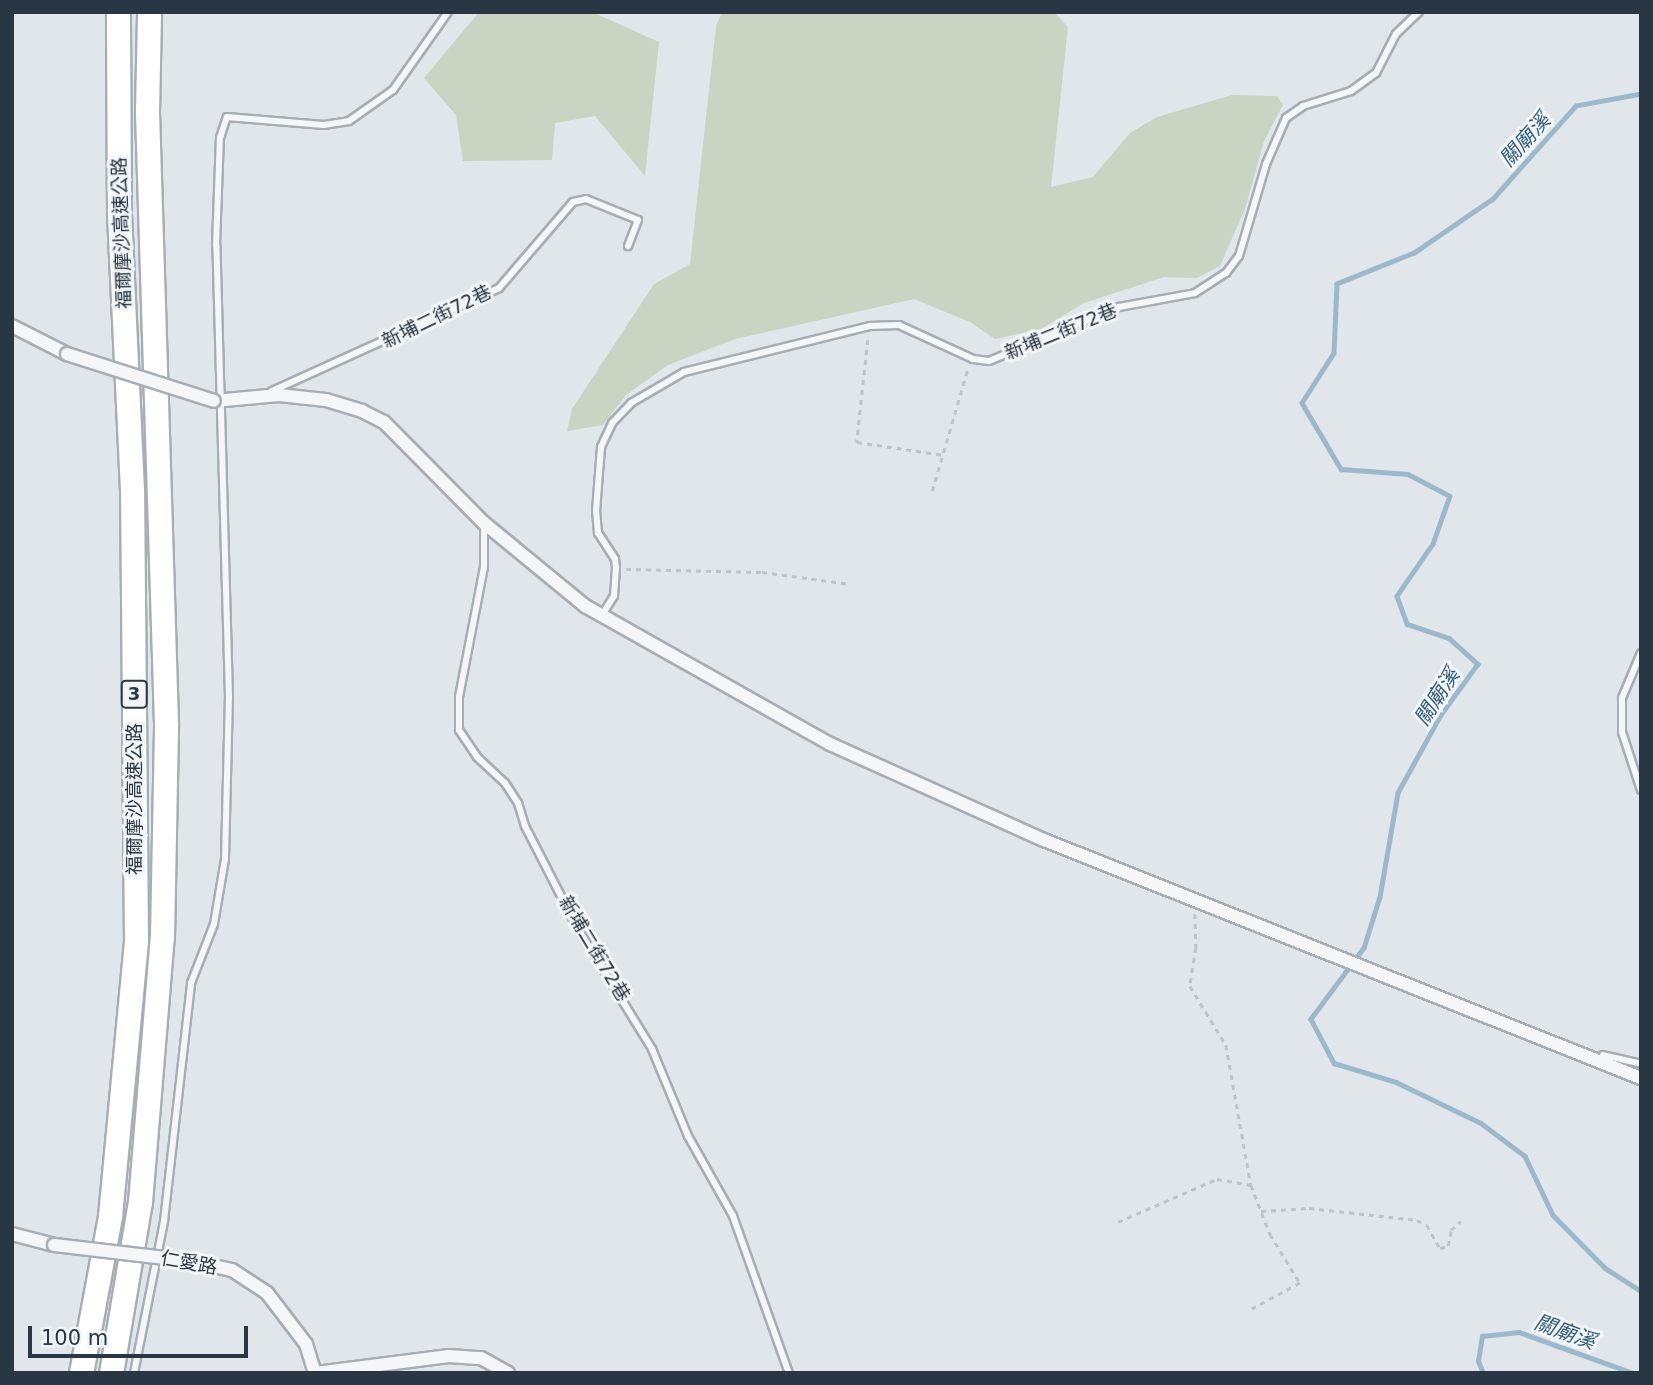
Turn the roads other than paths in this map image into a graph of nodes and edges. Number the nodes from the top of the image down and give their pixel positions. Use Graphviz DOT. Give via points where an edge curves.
graph roads {
  1 [pos="118,12"];
  2 [pos="149,12"];
  3 [pos="448,12"];
  4 [pos="1419,12"];
  5 [pos="628,246"];
  6 [pos="12,326"];
  7 [pos="260,397"];
  8 [pos="219,401"];
  9 [pos="484,523"];
  10 [pos="602,615"];
  11 [pos="1641,653"];
  12 [pos="1641,790"];
  13 [pos="1603,1055"];
  14 [pos="1641,1064"];
  15 [pos="1637,1077"];
  16 [pos="12,1234"];
  17 [pos="80,1373"];
  18 [pos="111,1373"];
  19 [pos="134,1373"];
  20 [pos="316,1373"];
  21 [pos="508,1373"];
  22 [pos="789,1373"];
  1 -- 17 [label="highway, 福爾摩沙高速公路 / 3" via="119,212 132,490 136,940 110,1216"];
  2 -- 18 [label="highway, 福爾摩沙高速公路 / 3" via="166,723 162,937 140,1202"];
  3 -- 8 [label="lane" via="393,90 349,121 324,125 227,117 216,161"];
  4 -- 10 [label="lane, 新埔二街72巷" via="1396,34 1376,73 1351,91 1303,106 1286,118 1266,164 1239,256 1226,273 1195,293 1119,307 989,361 973,359 900,326 870,326 684,372 646,391 612,423 601,447 598,533 616,568 614,596"];
  5 -- 7 [label="lane, 新埔二街72巷" via="638,220 586,199 573,202 499,288"];
  6 -- 8 [label="street, bridge" via="67,354"];
  7 -- 8 [label="street, 新埔二街72巷"];
  7 -- 9 [label="street, 新埔二街72巷" via="326,400 384,422"];
  8 -- 19 [label="lane" via="229,697 225,859 214,924 191,983 164,1222"];
  9 -- 10 [label="street, 新埔二街72巷"];
  9 -- 22 [label="lane, 新埔二街72巷" via="484,567 459,697 459,730 518,803 525,826 578,929 652,1049 688,1136 733,1216"];
  10 -- 15 [label="street, 新埔二街72巷" via="830,744 1044,841"];
  11 -- 12 [label="lane" via="1622,698 1622,732"];
  13 -- 14 [label="lane"];
  16 -- 20 [label="street, 仁愛路, bridge" via="54,1245 232,1270 267,1293 306,1344"];
  20 -- 21 [label="street, 仁愛路" via="449,1356 481,1358"];
}
